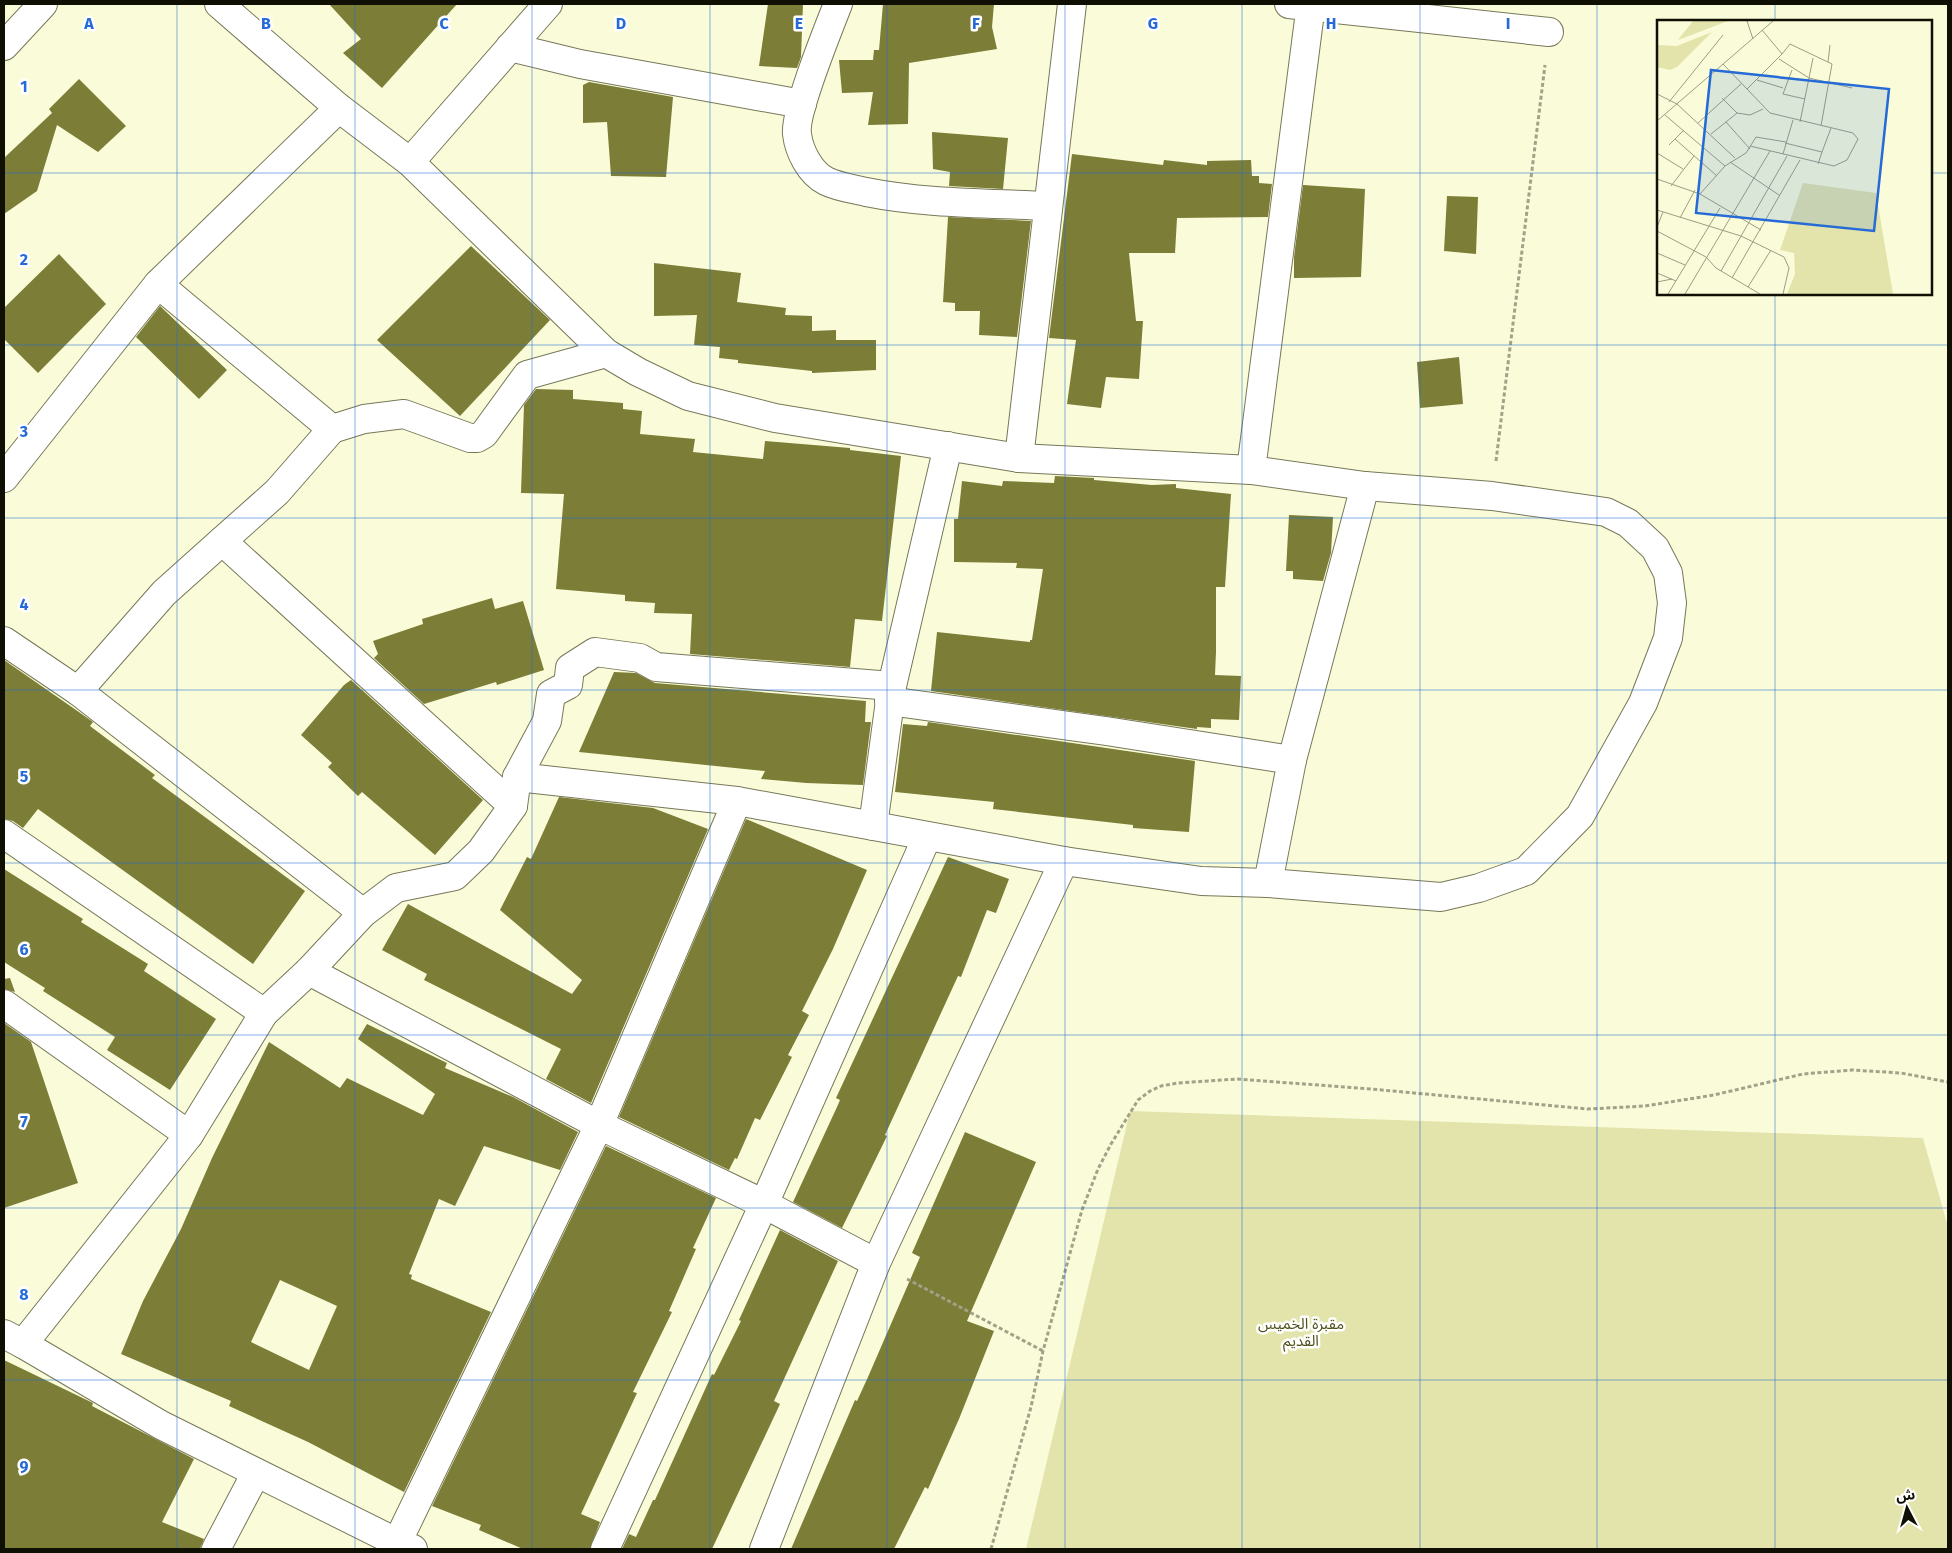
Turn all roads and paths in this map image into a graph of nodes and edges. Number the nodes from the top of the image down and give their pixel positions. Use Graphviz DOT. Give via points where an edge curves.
graph roads {
  1 [pos="43,4"];
  2 [pos="219,4"];
  3 [pos="548,4"];
  4 [pos="838,4"];
  5 [pos="1072,4"];
  6 [pos="1304,5"];
  7 [pos="1549,32"];
  8 [pos="4,46"];
  9 [pos="510,46"];
  10 [pos="802,104"];
  11 [pos="339,108"];
  12 [pos="410,162"];
  13 [pos="1048,206"];
  14 [pos="158,284"];
  15 [pos="606,352"];
  16 [pos="332,429"];
  17 [pos="948,446"];
  18 [pos="1019,458"];
  19 [pos="1251,470"];
  20 [pos="4,478"];
  21 [pos="1365,486"];
  22 [pos="1492,496"];
  23 [pos="222,541"];
  24 [pos="4,641"];
  25 [pos="78,692"];
  26 [pos="890,694"];
  27 [pos="1292,760"];
  28 [pos="516,776"];
  29 [pos="737,800"];
  30 [pos="513,806"];
  31 [pos="874,826"];
  32 [pos="4,834"];
  33 [pos="927,837"];
  34 [pos="1064,861"];
  35 [pos="1268,883"];
  36 [pos="363,913"];
  37 [pos="309,971"];
  38 [pos="4,1004"];
  39 [pos="264,1013"];
  40 [pos="1948,1082"];
  41 [pos="599,1125"];
  42 [pos="189,1135"];
  43 [pos="764,1204"];
  44 [pos="876,1263"];
  45 [pos="13,1339"];
  46 [pos="1044,1351"];
  47 [pos="256,1473"];
  48 [pos="402,1547"];
  49 [pos="216,1549"];
  50 [pos="605,1549"];
  51 [pos="764,1549"];
  52 [pos="991,1549"];
  1 -- 8 [label="street"];
  2 -- 11 [label="street"];
  3 -- 9 [label="street"];
  4 -- 10 [label="street"];
  5 -- 13 [label="street"];
  6 -- 7 [label="street"];
  6 -- 19 [label="street"];
  7 -- 22 [label="path"];
  9 -- 10 [label="street" via="580,64"];
  9 -- 12 [label="street"];
  10 -- 13 [label="street" via="796,132 800,147 811,169 825,181 896,198"];
  11 -- 12 [label="street"];
  11 -- 14 [label="street"];
  12 -- 15 [label="street"];
  13 -- 18 [label="street"];
  14 -- 16 [label="street"];
  14 -- 20 [label="street"];
  15 -- 16 [label="street" via="527,376 484,434 477,438 404,414 364,419"];
  15 -- 17 [label="street" via="688,396 775,418"];
  16 -- 23 [label="street" via="277,492"];
  17 -- 18 [label="street"];
  17 -- 26 [label="street"];
  18 -- 19 [label="street"];
  19 -- 21 [label="street"];
  21 -- 22 [label="street"];
  21 -- 27 [label="street"];
  22 -- 35 [label="street" via="1606,512 1628,523 1655,548 1668,573 1672,603 1668,638 1643,703 1608,768 1580,816 1526,871 1480,888 1441,897"];
  23 -- 25 [label="street" via="164,593"];
  23 -- 30 [label="street"];
  24 -- 25 [label="street"];
  25 -- 36 [label="street"];
  26 -- 27 [label="street"];
  26 -- 28 [label="street" via="656,667 640,658 595,652 570,668 568,685 551,694 547,722"];
  26 -- 31 [label="street"];
  27 -- 35 [label="street"];
  28 -- 29 [label="street"];
  28 -- 30 [label="street"];
  29 -- 31 [label="street"];
  29 -- 41 [label="street"];
  30 -- 36 [label="street" via="481,852 455,876 396,888"];
  31 -- 33 [label="street"];
  32 -- 39 [label="street"];
  33 -- 34 [label="street"];
  33 -- 43 [label="street"];
  34 -- 35 [label="street" via="1201,881"];
  34 -- 44 [label="street"];
  36 -- 37 [label="street"];
  37 -- 39 [label="street"];
  37 -- 41 [label="street"];
  38 -- 42 [label="street"];
  39 -- 42 [label="street"];
  40 -- 46 [label="path" via="1901,1073 1852,1070 1803,1074 1714,1095 1645,1106 1588,1109 1245,1080 1206,1080 1162,1086 1138,1100 1098,1169 1082,1210"];
  41 -- 43 [label="street"];
  41 -- 48 [label="street"];
  42 -- 45 [label="street"];
  43 -- 44 [label="street"];
  43 -- 50 [label="street"];
  44 -- 46 [label="path"];
  44 -- 51 [label="street"];
  45 -- 47 [label="street" via="161,1425"];
  46 -- 52 [label="path"];
  47 -- 48 [label="street"];
  47 -- 49 [label="street"];
}
